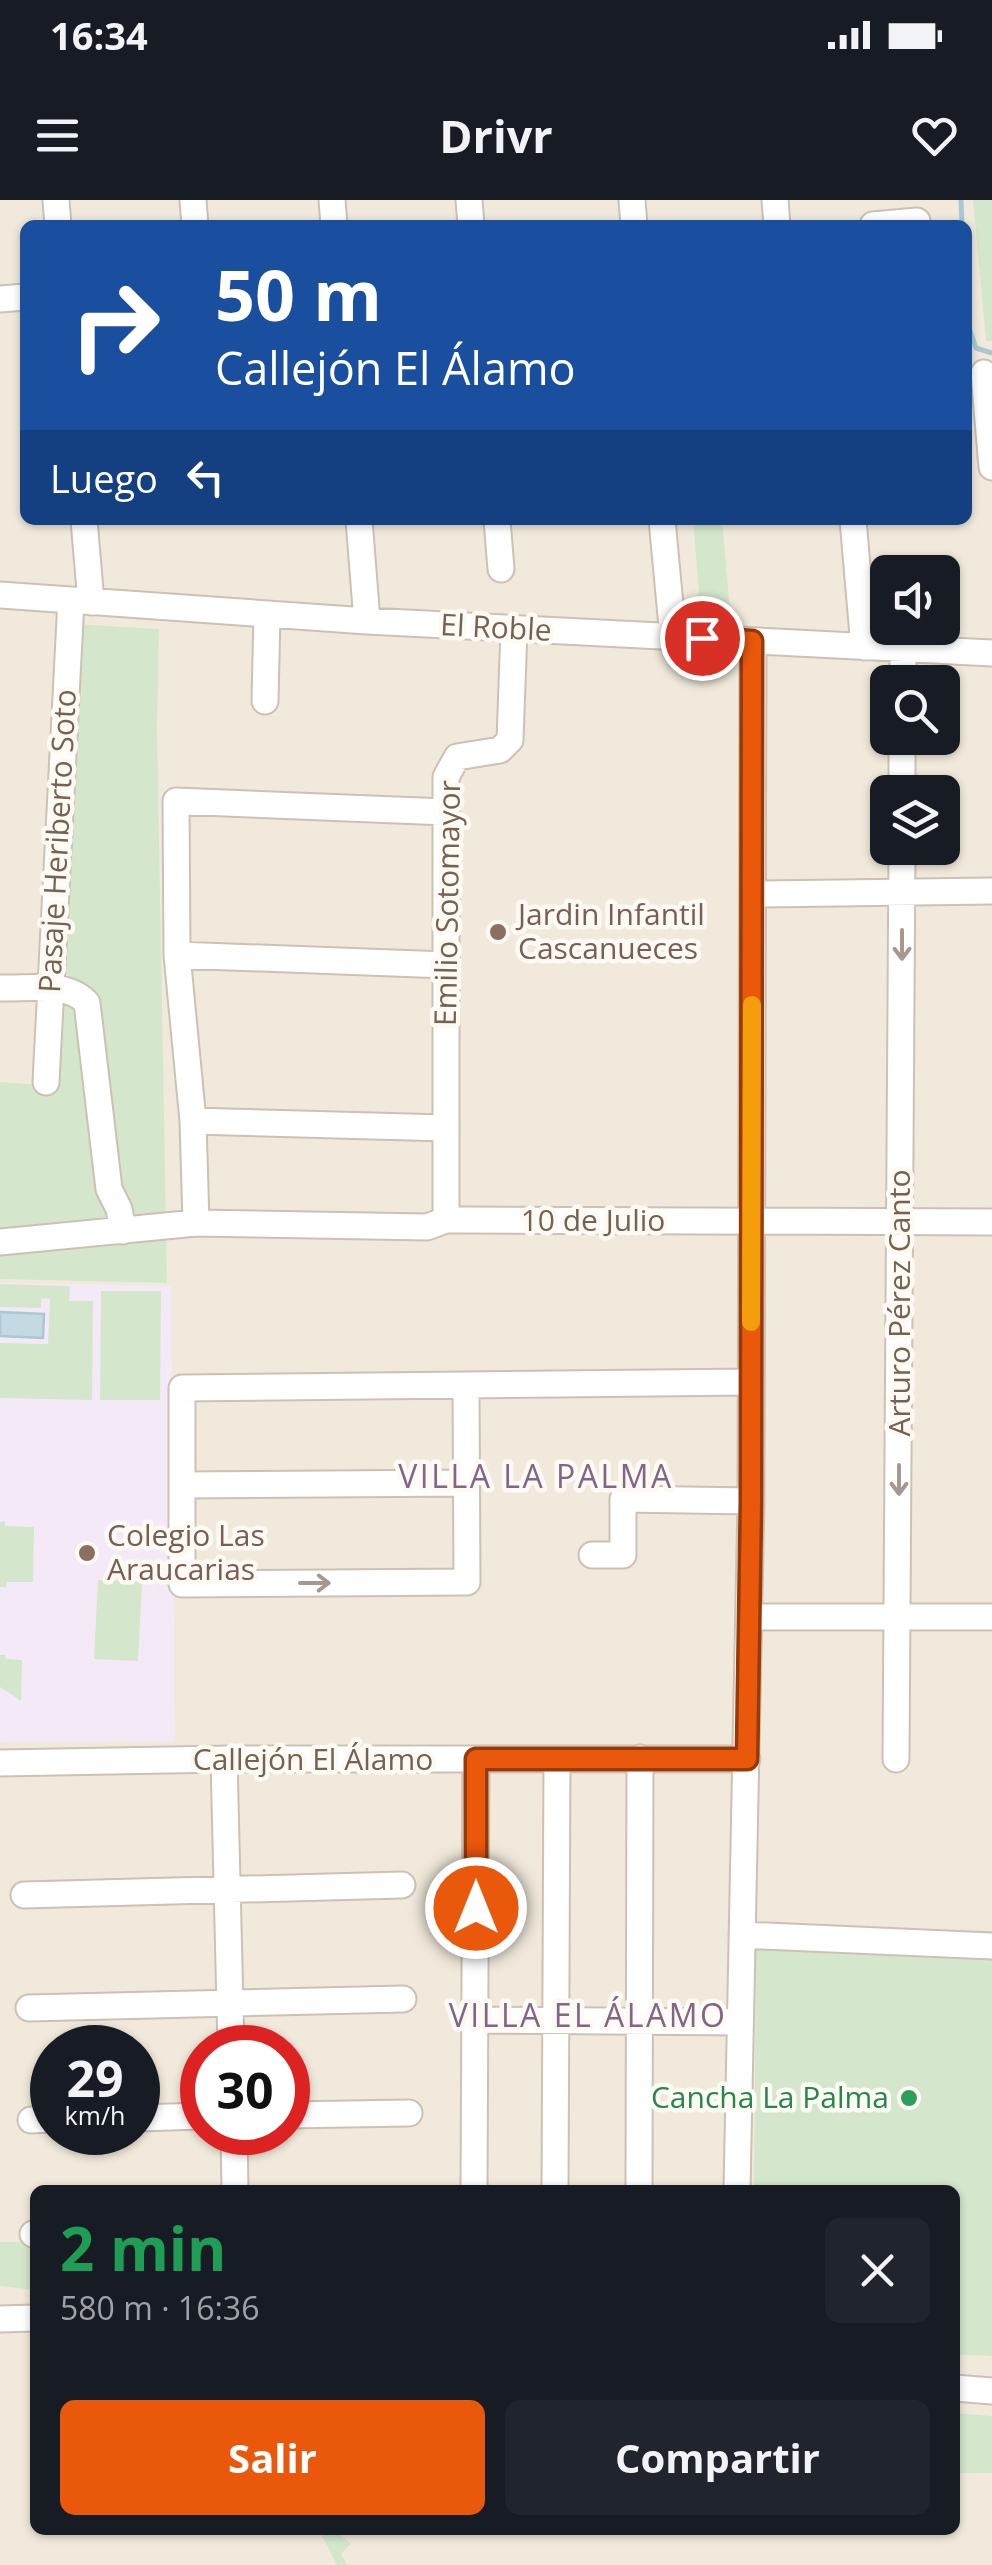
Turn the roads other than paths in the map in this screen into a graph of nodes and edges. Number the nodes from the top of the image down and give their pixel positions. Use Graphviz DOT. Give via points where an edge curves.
graph roads {
  1 [pos="981,373"];
  2 [pos="992,467"];
  3 [pos="84,525"];
  4 [pos="359,525"];
  5 [pos="496,525"];
  6 [pos="662,525"];
  7 [pos="852,525"];
  8 [pos="501,570"];
  9 [pos="0,595"];
  10 [pos="81,601"];
  11 [pos="267,614"];
  12 [pos="367,621"];
  13 [pos="514,629"];
  14 [pos="672,637"];
  15 [pos="752,641"];
  16 [pos="864,647"];
  17 [pos="903,649"];
  18 [pos="992,654"];
  19 [pos="903,665"];
  20 [pos="264,701"];
  21 [pos="446,812"];
  22 [pos="902,865"];
  23 [pos="902,890"];
  24 [pos="992,890"];
  25 [pos="753,894"];
  26 [pos="178,955"];
  27 [pos="446,964"];
  28 [pos="0,988"];
  29 [pos="50,990"];
  30 [pos="46,1082"];
  31 [pos="193,1121"];
  32 [pos="446,1128"];
  33 [pos="446,1220"];
  34 [pos="900,1220"];
  35 [pos="752,1221"];
  36 [pos="992,1222"];
  37 [pos="196,1223"];
  38 [pos="122,1231"];
  39 [pos="0,1242"];
  40 [pos="751,1382"];
  41 [pos="466,1386"];
  42 [pos="466,1483"];
  43 [pos="182,1485"];
  44 [pos="751,1502"];
  45 [pos="592,1555"];
  46 [pos="749,1617"];
  47 [pos="992,1617"];
  48 [pos="897,1618"];
  49 [pos="640,1758"];
  50 [pos="224,1759"];
  51 [pos="476,1759"];
  52 [pos="556,1759"];
  53 [pos="747,1759"];
  54 [pos="896,1759"];
  55 [pos="0,1763"];
  56 [pos="402,1885"];
  57 [pos="228,1890"];
  58 [pos="24,1896"];
  59 [pos="742,1935"];
  60 [pos="992,1946"];
  61 [pos="403,1999"];
  62 [pos="230,2003"];
  63 [pos="28,2008"];
  64 [pos="476,2020"];
  65 [pos="557,2021"];
  66 [pos="640,2022"];
  67 [pos="740,2022"];
  68 [pos="231,2025"];
  69 [pos="409,2112"];
  70 [pos="310,2114"];
  71 [pos="234,2155"];
  72 [pos="235,2185"];
  73 [pos="474,2185"];
  74 [pos="555,2185"];
  75 [pos="639,2185"];
  76 [pos="737,2185"];
  77 [pos="960,2388"];
  78 [pos="992,2391"];
  1 -- 2 [label="street"];
  3 -- 10 [label="street, Pasaje Heriberto Soto"];
  4 -- 12 [label="street"];
  5 -- 8 [label="street"];
  6 -- 14 [label="street"];
  7 -- 16 [label="street"];
  9 -- 10 [label="street, El Roble"];
  10 -- 11 [label="street, El Roble"];
  10 -- 29 [label="street, Pasaje Heriberto Soto"];
  11 -- 12 [label="street, El Roble"];
  11 -- 20 [label="street"];
  12 -- 13 [label="street, El Roble"];
  13 -- 14 [label="street, El Roble"];
  13 -- 21 [label="street, Emilio Sotomayor" via="510,740 500,750 457,757 448,770"];
  14 -- 15 [label="street, El Roble"];
  15 -- 16 [label="street, El Roble"];
  15 -- 25 [label="street"];
  16 -- 17 [label="street, El Roble"];
  17 -- 18 [label="street, El Roble"];
  17 -- 19 [label="street"];
  21 -- 26 [label="street" via="176,801"];
  21 -- 27 [label="street, Emilio Sotomayor"];
  22 -- 23 [label="street, Arturo Pérez Canto"];
  23 -- 24 [label="street"];
  23 -- 25 [label="street"];
  23 -- 34 [label="street, Arturo Pérez Canto, one-way"];
  25 -- 35 [label="street"];
  26 -- 27 [label="street"];
  26 -- 31 [label="street"];
  27 -- 32 [label="street, Emilio Sotomayor"];
  28 -- 29 [label="street"];
  29 -- 30 [label="street, Pasaje Heriberto Soto"];
  29 -- 38 [label="street" via="77,992 87,1003 110,1189"];
  31 -- 32 [label="street"];
  31 -- 37 [label="street"];
  32 -- 33 [label="street, Emilio Sotomayor"];
  33 -- 35 [label="street, 10 de Julio"];
  33 -- 37 [label="street, 10 de Julio" via="426,1227"];
  34 -- 35 [label="street, 10 de Julio"];
  34 -- 36 [label="street, 10 de Julio"];
  34 -- 48 [label="street, Arturo Pérez Canto, one-way"];
  35 -- 40 [label="street"];
  37 -- 38 [label="street, 10 de Julio"];
  38 -- 39 [label="street, 10 de Julio"];
  40 -- 41 [label="street"];
  40 -- 44 [label="street"];
  41 -- 42 [label="street"];
  41 -- 43 [label="street" via="182,1388"];
  42 -- 43 [label="street"];
  43 -- 42 [label="street, one-way" via="182,1584 467,1582"];
  44 -- 45 [label="street" via="623,1500 624,1554"];
  44 -- 46 [label="street"];
  46 -- 48 [label="street"];
  46 -- 53 [label="street"];
  47 -- 48 [label="street"];
  48 -- 54 [label="street, Arturo Pérez Canto"];
  49 -- 52 [label="street, Callejón El Álamo"];
  49 -- 53 [label="street, Callejón El Álamo"];
  49 -- 66 [label="street"];
  50 -- 51 [label="street, Callejón El Álamo"];
  50 -- 55 [label="street, Callejón El Álamo"];
  50 -- 57 [label="street"];
  51 -- 52 [label="street, Callejón El Álamo"];
  51 -- 64 [label="street"];
  52 -- 65 [label="street"];
  53 -- 59 [label="street"];
  56 -- 57 [label="street"];
  57 -- 58 [label="street"];
  57 -- 62 [label="street"];
  59 -- 60 [label="street"];
  59 -- 67 [label="street"];
  61 -- 62 [label="street"];
  62 -- 63 [label="street"];
  62 -- 68 [label="street"];
  64 -- 65 [label="street"];
  64 -- 73 [label="street"];
  65 -- 66 [label="street"];
  65 -- 74 [label="street"];
  66 -- 67 [label="street"];
  66 -- 75 [label="street"];
  67 -- 76 [label="street"];
  69 -- 70 [label="street"];
  71 -- 72 [label="street"];
  77 -- 78 [label="street"];
}
